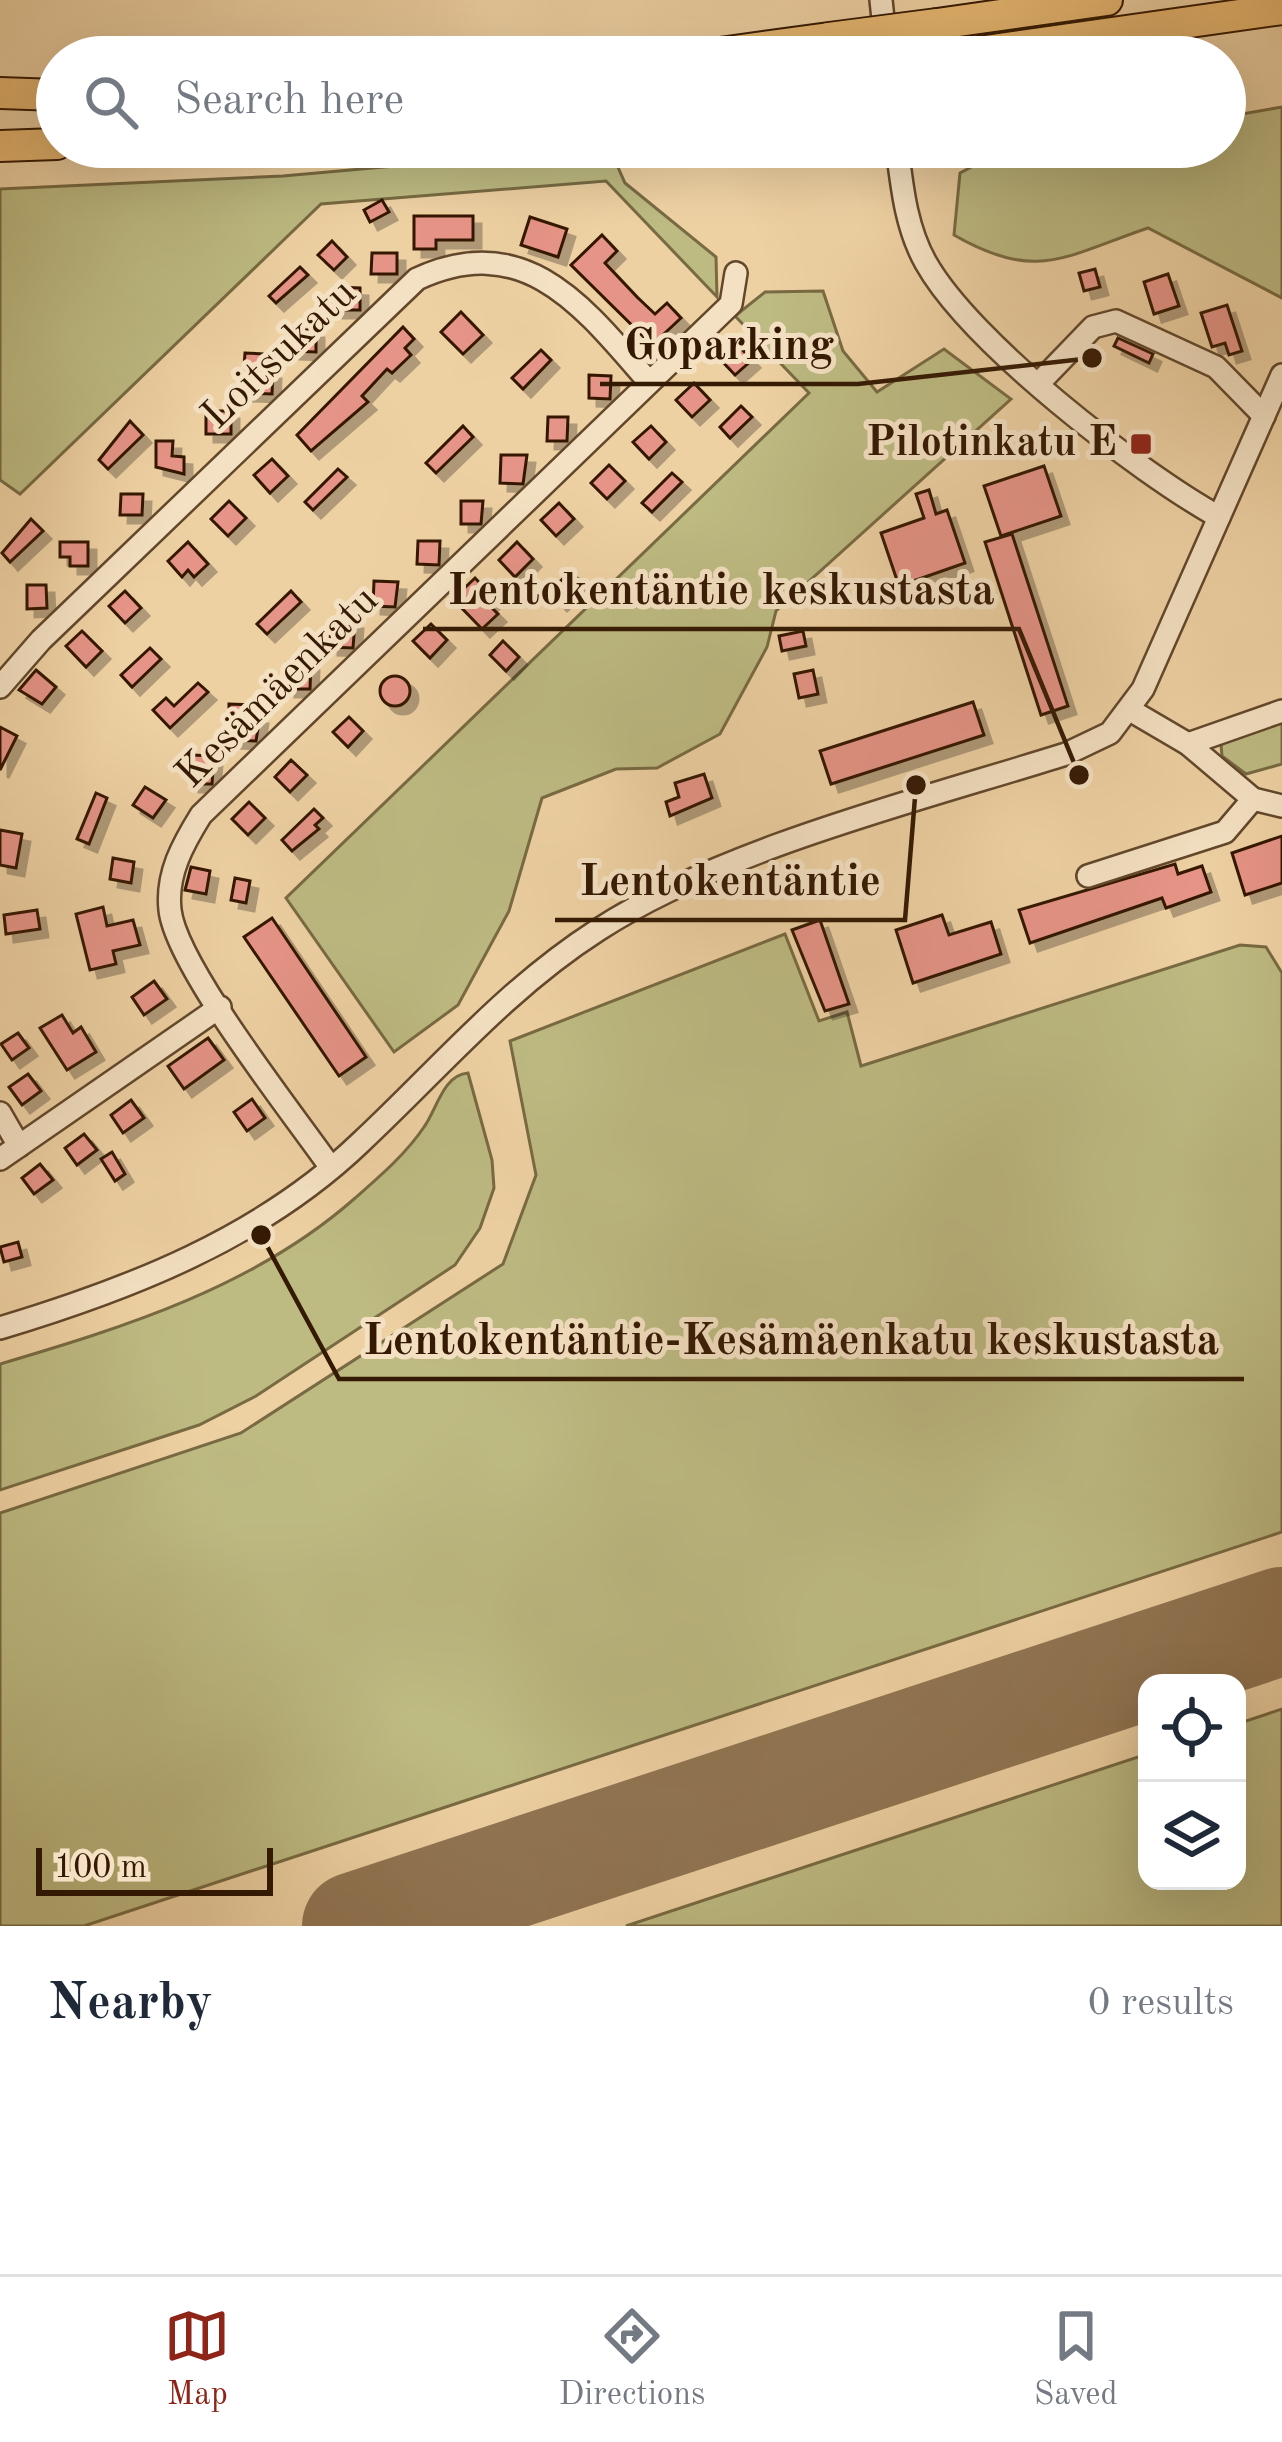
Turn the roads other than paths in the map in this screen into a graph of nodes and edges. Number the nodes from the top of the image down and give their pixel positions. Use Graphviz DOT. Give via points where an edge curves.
graph roads {
  1 [pos="881,0"];
  2 [pos="1107,0"];
  3 [pos="1282,9"];
  4 [pos="845,36"];
  5 [pos="885,36"];
  6 [pos="1091,36"];
  7 [pos="0,93"];
  8 [pos="36,97"];
  9 [pos="36,100"];
  10 [pos="0,103"];
  11 [pos="0,136"];
  12 [pos="36,139"];
  13 [pos="36,142"];
  14 [pos="0,146"];
  15 [pos="899,168"];
  16 [pos="736,273"];
  17 [pos="1282,375"];
  18 [pos="650,382"];
  19 [pos="1039,383"];
  20 [pos="1264,416"];
  21 [pos="1219,517"];
  22 [pos="0,687"];
  23 [pos="1130,710"];
  24 [pos="1282,711"];
  25 [pos="1188,744"];
  26 [pos="1252,799"];
  27 [pos="1282,806"];
  28 [pos="1088,876"];
  29 [pos="220,1007"];
  30 [pos="0,1113"];
  31 [pos="10,1153"];
  32 [pos="331,1168"];
  33 [pos="0,1328"];
  1 -- 5 [label="street"];
  2 -- 4 [label="highway, bridge"];
  3 -- 6 [label="highway"];
  7 -- 8 [label="highway"];
  9 -- 10 [label="highway"];
  11 -- 12 [label="highway"];
  13 -- 14 [label="highway"];
  15 -- 19 [label="street" via="925,262 990,342"];
  16 -- 18 [label="street, Kesämäenkatu" via="731,304"];
  17 -- 20 [label="street"];
  18 -- 22 [label="street, Loitsukatu" via="562,290 519,265 450,264 417,279"];
  18 -- 29 [label="street, Kesämäenkatu" via="201,815 174,868 170,909 186,956"];
  19 -- 20 [label="street" via="1093,327 1116,321 1216,367"];
  19 -- 21 [label="street"];
  20 -- 21 [label="street"];
  21 -- 23 [label="street"];
  23 -- 25 [label="street"];
  23 -- 32 [label="street" via="1110,733 1079,749 800,841 636,906 519,986"];
  24 -- 25 [label="street"];
  25 -- 26 [label="street"];
  26 -- 27 [label="street"];
  26 -- 28 [label="street" via="1226,832"];
  29 -- 31 [label="street"];
  29 -- 32 [label="street, Kesämäenkatu"];
  30 -- 31 [label="street"];
  32 -- 33 [label="street" via="190,1259"];
}
